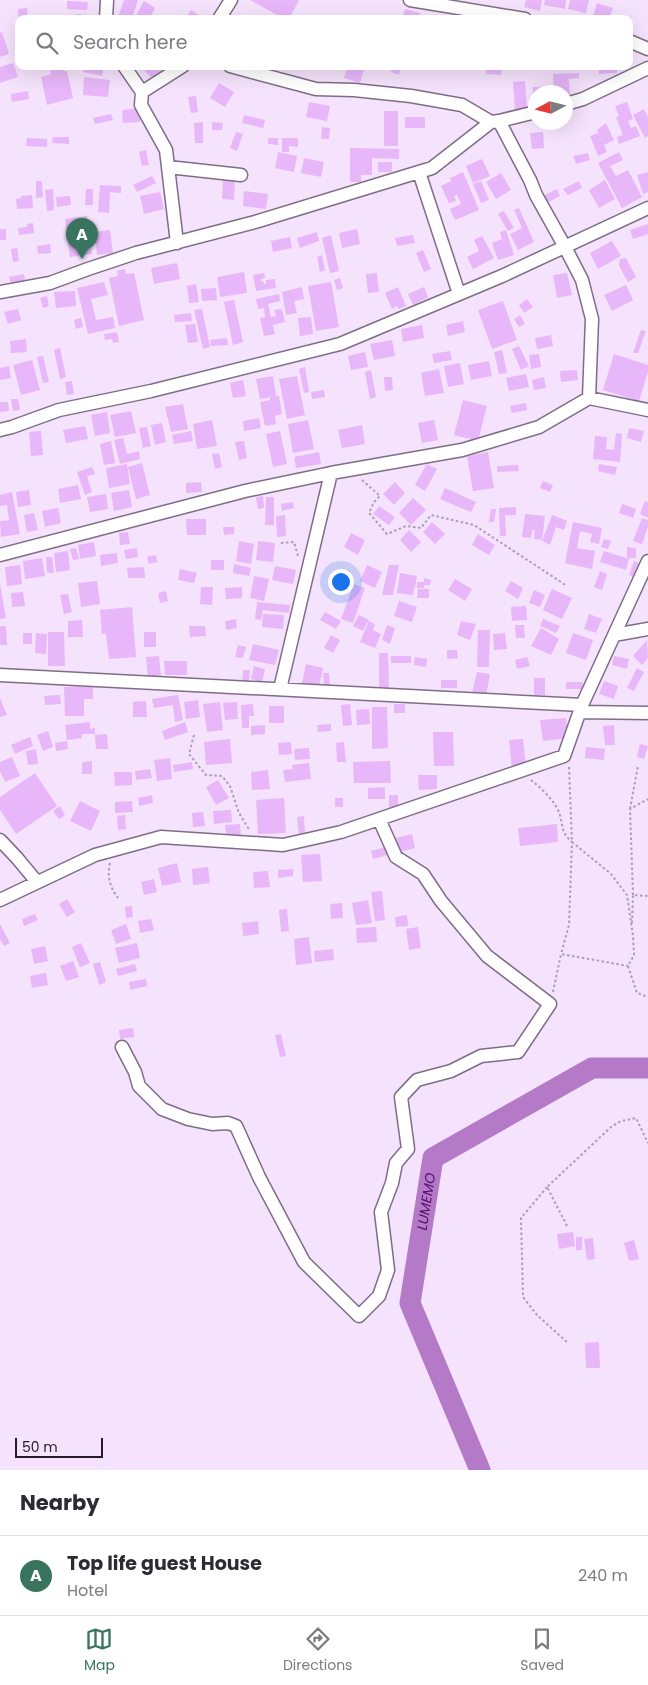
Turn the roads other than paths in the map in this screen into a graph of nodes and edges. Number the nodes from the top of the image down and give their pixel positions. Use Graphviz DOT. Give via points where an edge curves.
graph roads {
  1 [pos="107,0"];
  2 [pos="232,0"];
  3 [pos="410,0"];
  4 [pos="106,15"];
  5 [pos="222,15"];
  6 [pos="501,15"];
  7 [pos="633,43"];
  8 [pos="648,49"];
  9 [pos="648,68"];
  10 [pos="127,70"];
  11 [pos="177,70"];
  12 [pos="245,70"];
  13 [pos="142,92"];
  14 [pos="573,102"];
  15 [pos="528,114"];
  16 [pos="495,122"];
  17 [pos="168,167"];
  18 [pos="419,172"];
  19 [pos="241,175"];
  20 [pos="648,208"];
  21 [pos="178,243"];
  22 [pos="565,247"];
  23 [pos="0,292"];
  24 [pos="459,294"];
  25 [pos="589,398"];
  26 [pos="648,410"];
  27 [pos="0,430"];
  28 [pos="332,473"];
  29 [pos="0,555"];
  30 [pos="648,561"];
  31 [pos="648,629"];
  32 [pos="614,635"];
  33 [pos="0,675"];
  34 [pos="280,689"];
  35 [pos="582,708"];
  36 [pos="648,714"];
  37 [pos="379,819"];
  38 [pos="0,840"];
  39 [pos="37,882"];
  40 [pos="0,900"];
  41 [pos="122,1047"];
  1 -- 4 [label="street"];
  2 -- 5 [label="street"];
  3 -- 6 [label="street"];
  7 -- 8 [label="street"];
  9 -- 14 [label="street"];
  10 -- 13 [label="street"];
  11 -- 13 [label="street"];
  12 -- 16 [label="street" via="316,89 402,95 462,106"];
  13 -- 17 [label="street" via="141,105 166,150"];
  15 -- 16 [label="street"];
  16 -- 18 [label="street" via="432,168"];
  16 -- 22 [label="street"];
  17 -- 19 [label="street"];
  17 -- 21 [label="street"];
  18 -- 21 [label="street"];
  18 -- 24 [label="street"];
  20 -- 22 [label="street"];
  21 -- 23 [label="street" via="96,266 50,283"];
  22 -- 24 [label="street"];
  22 -- 25 [label="street" via="582,280 592,319"];
  24 -- 27 [label="street" via="340,344 151,391 59,410"];
  25 -- 26 [label="street"];
  25 -- 28 [label="street" via="539,427 462,450"];
  28 -- 29 [label="street" via="244,491"];
  28 -- 34 [label="street"];
  30 -- 32 [label="street"];
  31 -- 32 [label="street"];
  32 -- 35 [label="street"];
  33 -- 34 [label="street"];
  34 -- 35 [label="street"];
  35 -- 36 [label="street"];
  35 -- 37 [label="street" via="564,756"];
  37 -- 39 [label="street" via="341,832 283,844 161,837 95,855"];
  37 -- 41 [label="street" via="396,857 423,874 487,956 550,1004 518,1052 481,1056 451,1071 417,1080 401,1097 408,1149 396,1163 382,1212 388,1270 379,1296 359,1316 304,1262 258,1177 236,1126 188,1119 162,1110 139,1086"];
  38 -- 39 [label="street"];
  39 -- 40 [label="street"];
}
